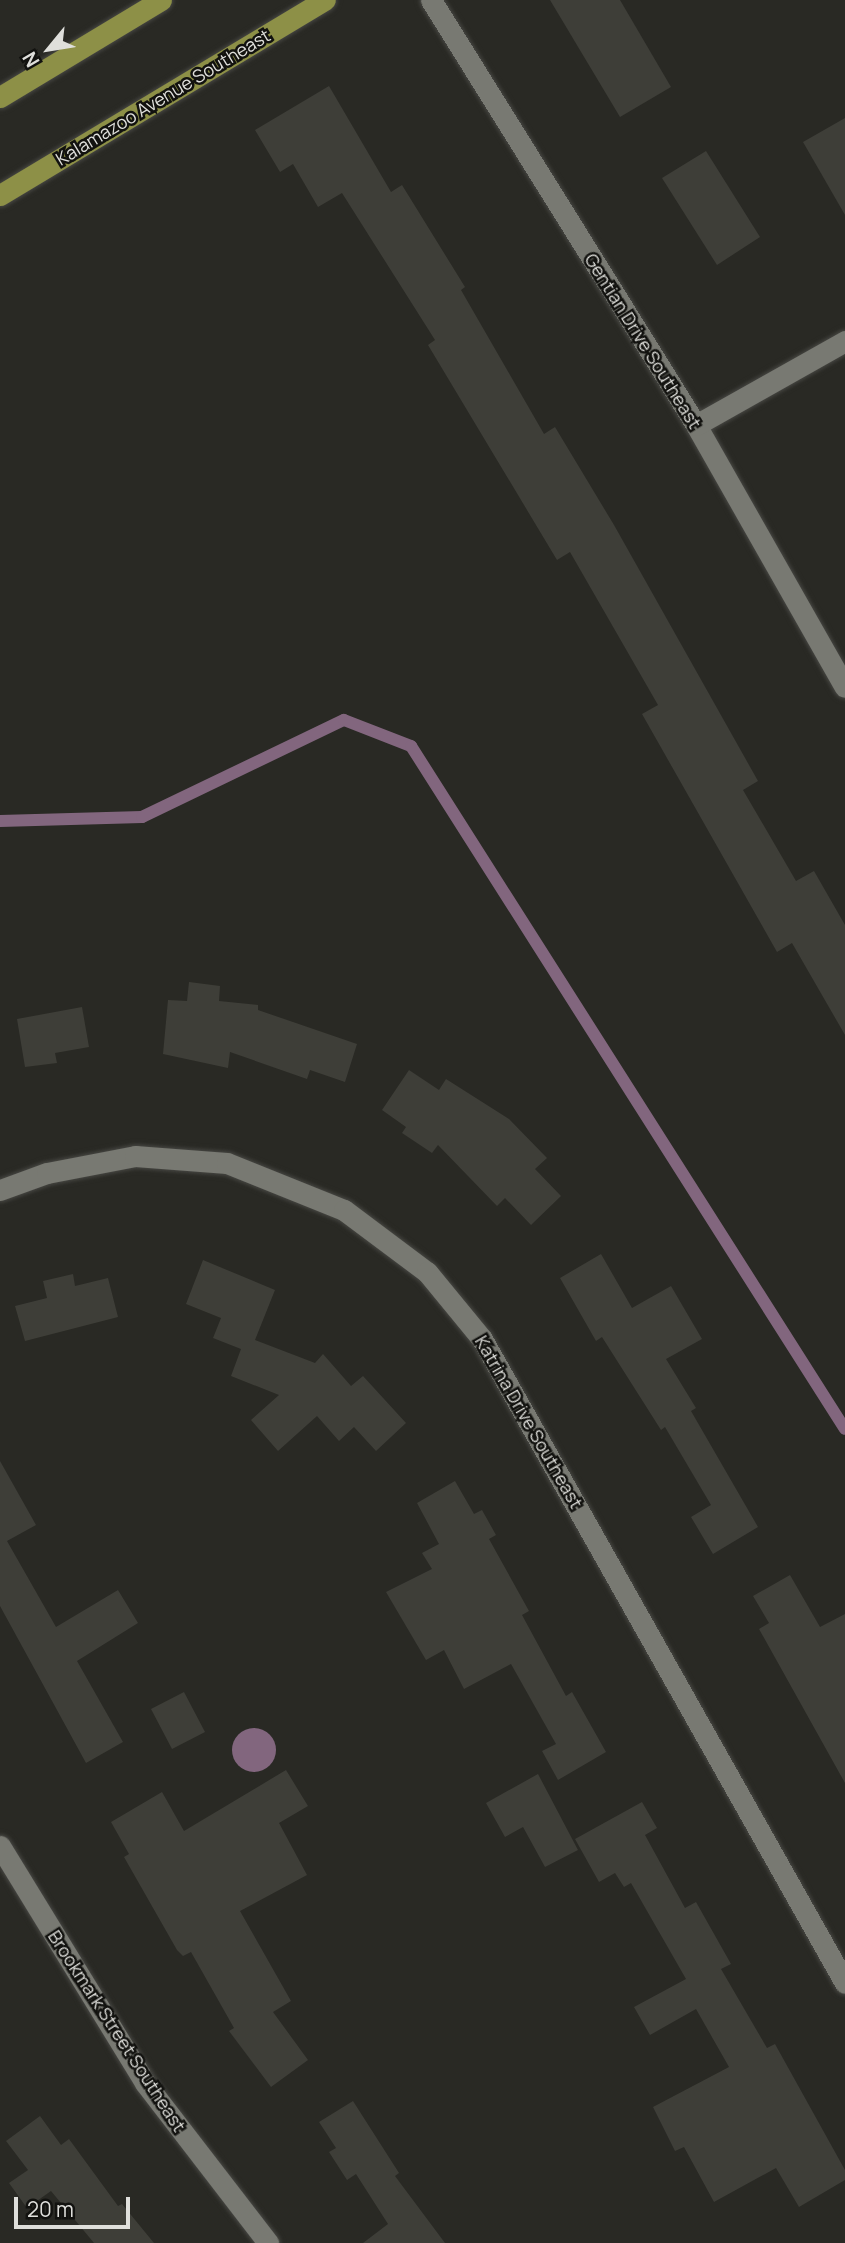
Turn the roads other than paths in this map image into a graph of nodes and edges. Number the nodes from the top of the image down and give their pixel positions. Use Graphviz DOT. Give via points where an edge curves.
graph roads {
  1 [pos="161,0"];
  2 [pos="325,0"];
  3 [pos="431,0"];
  4 [pos="0,97"];
  5 [pos="0,195"];
  6 [pos="845,341"];
  7 [pos="696,425"];
  8 [pos="845,687"];
  9 [pos="0,1190"];
  10 [pos="0,1846"];
  11 [pos="845,1983"];
  12 [pos="268,2243"];
  1 -- 4 [label="main road"];
  2 -- 5 [label="main road, Kalamazoo Avenue Southeast"];
  3 -- 7 [label="street, Gentian Drive Southeast"];
  6 -- 7 [label="street"];
  7 -- 8 [label="street, Gentian Drive Southeast"];
  9 -- 11 [label="street, Katrina Drive Southeast" via="47,1173 135,1156 227,1163 344,1210 427,1272 488,1349"];
  10 -- 12 [label="street, Brookmark Street Southeast" via="145,2082"];
}
